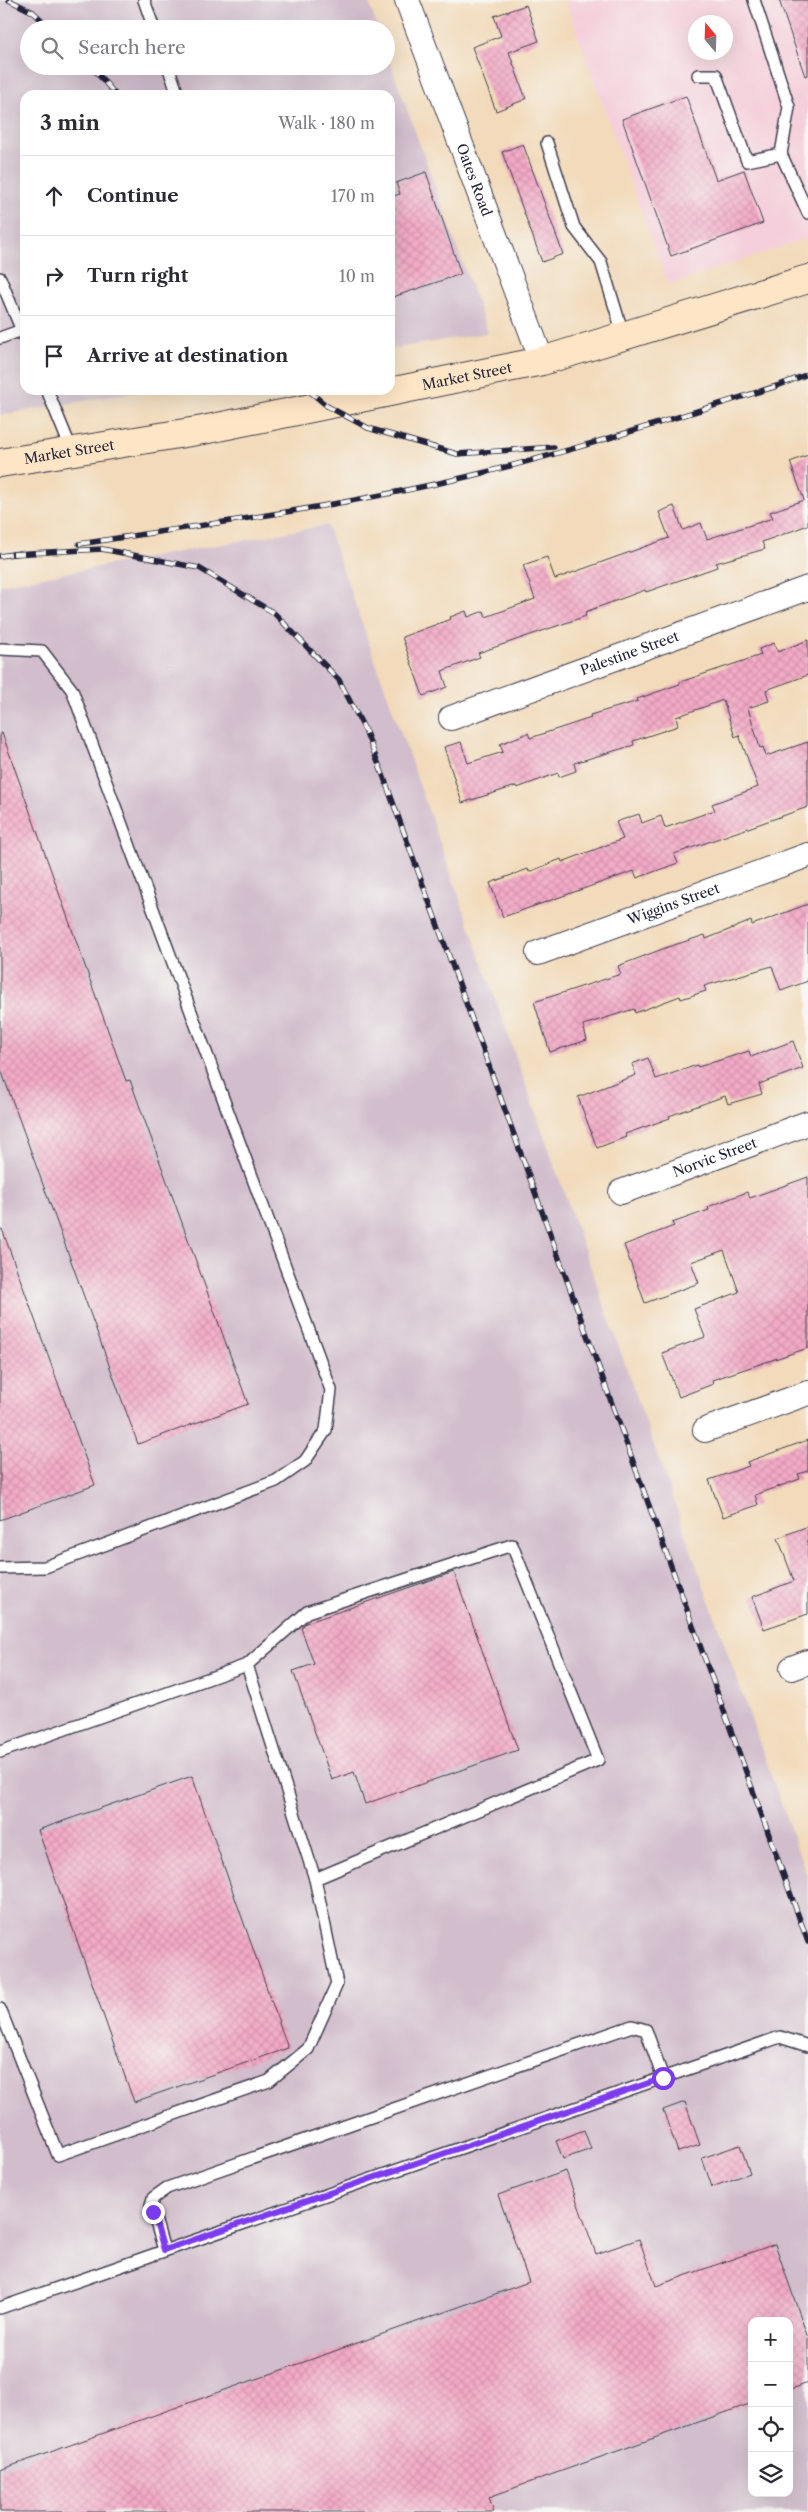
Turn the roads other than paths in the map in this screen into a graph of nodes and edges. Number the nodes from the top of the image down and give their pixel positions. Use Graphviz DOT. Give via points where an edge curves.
graph roads {
  1 [pos="144,0"];
  2 [pos="407,0"];
  3 [pos="754,0"];
  4 [pos="151,20"];
  5 [pos="171,75"];
  6 [pos="698,75"];
  7 [pos="176,90"];
  8 [pos="547,143"];
  9 [pos="781,154"];
  10 [pos="808,213"];
  11 [pos="0,278"];
  12 [pos="808,279"];
  13 [pos="20,327"];
  14 [pos="20,335"];
  15 [pos="624,337"];
  16 [pos="0,338"];
  17 [pos="542,361"];
  18 [pos="395,389"];
  19 [pos="49,395"];
  20 [pos="363,395"];
  21 [pos="72,451"];
  22 [pos="0,463"];
  23 [pos="808,588"];
  24 [pos="0,649"];
  25 [pos="451,718"];
  26 [pos="808,854"];
  27 [pos="538,953"];
  28 [pos="808,1123"];
  29 [pos="621,1192"];
  30 [pos="808,1393"];
  31 [pos="706,1430"];
  32 [pos="0,1568"];
  33 [pos="246,1665"];
  34 [pos="0,1752"];
  35 [pos="314,1879"];
  36 [pos="0,2009"];
  37 [pos="808,2046"];
  38 [pos="663,2078"];
  39 [pos="164,2250"];
  40 [pos="0,2308"];
  1 -- 4 [label="lane"];
  2 -- 17 [label="street, Oates Road"];
  3 -- 9 [label="lane" via="789,107"];
  5 -- 7 [label="lane"];
  6 -- 9 [label="lane" via="716,76 747,161"];
  8 -- 15 [label="lane" via="574,226 601,262"];
  9 -- 10 [label="lane"];
  11 -- 13 [label="lane"];
  12 -- 15 [label="main road, Market Street"];
  14 -- 16 [label="lane"];
  15 -- 17 [label="main road, Market Street"];
  17 -- 18 [label="main road, Market Street"];
  19 -- 21 [label="lane"];
  20 -- 21 [label="main road, Market Street" via="203,430"];
  21 -- 22 [label="main road, Market Street"];
  23 -- 25 [label="street, Palestine Street"];
  24 -- 32 [label="lane" via="42,651 72,690 331,1390 326,1430 304,1461 276,1481 45,1567"];
  26 -- 27 [label="street, Wiggins Street"];
  28 -- 29 [label="street, Norvic Street"];
  30 -- 31 [label="street"];
  33 -- 34 [label="lane"];
  33 -- 35 [label="lane"];
  33 -- 35 [label="lane" via="307,1612 512,1545 598,1760"];
  35 -- 36 [label="lane" via="337,1984 308,2049 269,2081 58,2155"];
  37 -- 38 [label="lane" via="780,2037"];
  38 -- 39 [label="lane"];
  38 -- 39 [label="lane" via="646,2030 632,2026 623,2029 167,2188 153,2198 151,2205"];
  39 -- 40 [label="lane"];
}
